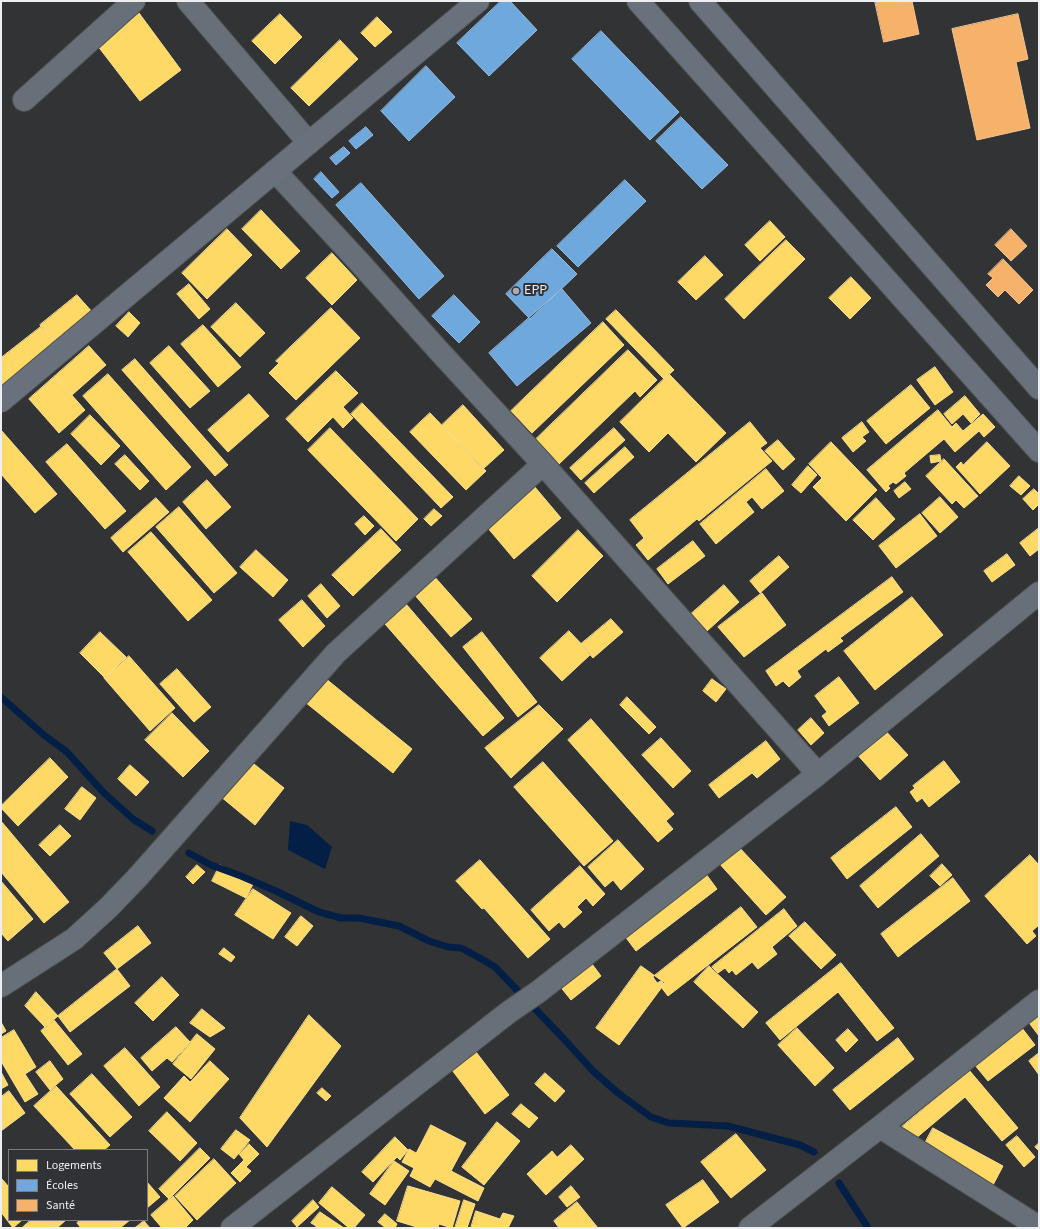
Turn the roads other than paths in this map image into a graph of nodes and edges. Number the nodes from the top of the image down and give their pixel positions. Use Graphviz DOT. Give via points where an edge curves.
graph roads {
  1 [pos="134,1"];
  2 [pos="188,1"];
  3 [pos="478,1"];
  4 [pos="638,1"];
  5 [pos="700,1"];
  6 [pos="24,100"];
  7 [pos="308,143"];
  8 [pos="275,171"];
  9 [pos="1039,388"];
  10 [pos="1,401"];
  11 [pos="1039,450"];
  12 [pos="544,464"];
  13 [pos="1039,593"];
  14 [pos="818,774"];
  15 [pos="1,986"];
  16 [pos="1039,1001"];
  17 [pos="880,1127"];
  18 [pos="1039,1227"];
  19 [pos="232,1228"];
  20 [pos="750,1228"];
  1 -- 6 [label="street"];
  2 -- 7 [label="street"];
  3 -- 7 [label="street"];
  4 -- 11 [label="street"];
  5 -- 9 [label="street"];
  7 -- 8 [label="street"];
  8 -- 10 [label="street"];
  8 -- 12 [label="street"];
  12 -- 14 [label="street"];
  12 -- 15 [label="street" via="336,653 108,908 74,939"];
  13 -- 14 [label="street"];
  14 -- 19 [label="street"];
  16 -- 17 [label="street"];
  17 -- 18 [label="street"];
  17 -- 20 [label="street"];
}
